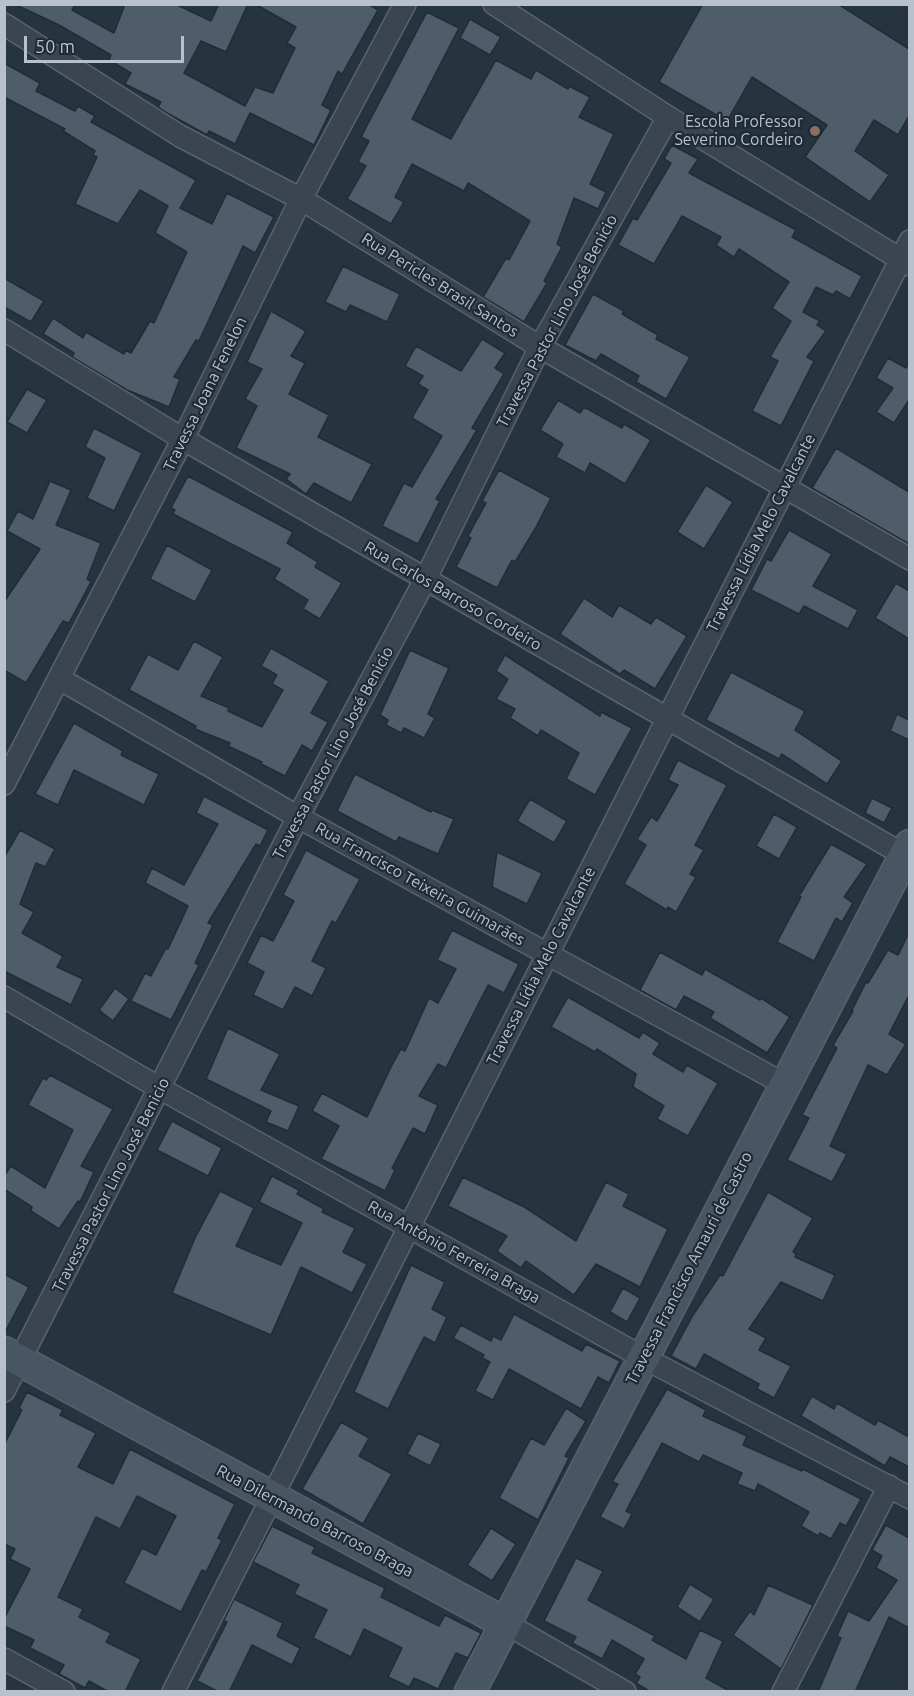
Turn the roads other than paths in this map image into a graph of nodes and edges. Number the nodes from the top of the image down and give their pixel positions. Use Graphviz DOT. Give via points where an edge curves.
graph roads {
  1 [pos="405,4"];
  2 [pos="494,4"];
  3 [pos="4,24"];
  4 [pos="668,117"];
  5 [pos="301,200"];
  6 [pos="906,255"];
  7 [pos="4,330"];
  8 [pos="540,347"];
  9 [pos="183,439"];
  10 [pos="784,487"];
  11 [pos="909,559"];
  12 [pos="425,580"];
  13 [pos="60,679"];
  14 [pos="667,719"];
  15 [pos="4,784"];
  16 [pos="298,817"];
  17 [pos="907,850"];
  18 [pos="548,954"];
  19 [pos="4,997"];
  20 [pos="784,1084"];
  21 [pos="161,1089"];
  22 [pos="408,1227"];
  23 [pos="12,1357"];
  24 [pos="644,1358"];
  25 [pos="4,1391"];
  26 [pos="889,1486"];
  27 [pos="271,1497"];
  28 [pos="909,1498"];
  29 [pos="505,1623"];
  30 [pos="4,1659"];
  31 [pos="64,1692"];
  32 [pos="173,1692"];
  33 [pos="470,1692"];
  34 [pos="625,1692"];
  35 [pos="783,1692"];
  1 -- 5 [label="street, Travessa Joana Fenelon"];
  2 -- 4 [label="street"];
  3 -- 5 [label="street, Rua Pericles Brasil Santos" via="180,136"];
  4 -- 6 [label="street"];
  4 -- 8 [label="street, Travessa Pastor Lino José Benicio"];
  5 -- 8 [label="street, Rua Pericles Brasil Santos"];
  5 -- 9 [label="street, Travessa Joana Fenelon"];
  6 -- 10 [label="street, Travessa Lídia Melo Cavalcante"];
  7 -- 9 [label="street, Rua Carlos Barroso Cordeiro"];
  8 -- 10 [label="street, Rua Pericles Brasil Santos"];
  8 -- 12 [label="street, Travessa Pastor Lino José Benicio"];
  9 -- 12 [label="street, Rua Carlos Barroso Cordeiro"];
  9 -- 13 [label="street, Travessa Joana Fenelon"];
  10 -- 11 [label="street, Rua Pericles Brasil Santos"];
  10 -- 14 [label="street, Travessa Lídia Melo Cavalcante"];
  12 -- 14 [label="street, Rua Carlos Barroso Cordeiro"];
  12 -- 16 [label="street, Travessa Pastor Lino José Benicio"];
  13 -- 15 [label="street, Travessa Joana Fenelon"];
  13 -- 16 [label="street, Rua Francisco Teixeira Guimarães"];
  14 -- 17 [label="street, Rua Carlos Barroso Cordeiro"];
  14 -- 18 [label="street, Travessa Lídia Melo Cavalcante"];
  16 -- 18 [label="street, Rua Francisco Teixeira Guimarães"];
  16 -- 21 [label="street, Travessa Pastor Lino José Benicio"];
  17 -- 20 [label="street, Travessa Francisco Amauri de Castro"];
  18 -- 20 [label="street, Rua Francisco Teixeira Guimarães"];
  18 -- 22 [label="street, Travessa Lídia Melo Cavalcante"];
  19 -- 21 [label="street, Rua Antônio Ferreira Braga"];
  20 -- 24 [label="street, Travessa Francisco Amauri de Castro"];
  21 -- 22 [label="street, Rua Antônio Ferreira Braga"];
  21 -- 23 [label="street, Travessa Pastor Lino José Benicio"];
  22 -- 24 [label="street, Rua Antônio Ferreira Braga"];
  22 -- 27 [label="street, Travessa Lídia Melo Cavalcante"];
  23 -- 25 [label="street, Travessa Pastor Lino José Benicio"];
  23 -- 27 [label="street, Rua Dilermando Barroso Braga"];
  24 -- 26 [label="street, Rua Antônio Ferreira Braga"];
  24 -- 29 [label="street, Travessa Francisco Amauri de Castro"];
  26 -- 28 [label="street, Rua Antônio Ferreira Braga"];
  26 -- 35 [label="street"];
  27 -- 29 [label="street, Rua Dilermando Barroso Braga"];
  27 -- 32 [label="street, Travessa Lídia Melo Cavalcante"];
  29 -- 33 [label="street, Travessa Francisco Amauri de Castro"];
  29 -- 34 [label="street, Rua Dilermando Barroso Braga"];
  30 -- 31 [label="street"];
}
